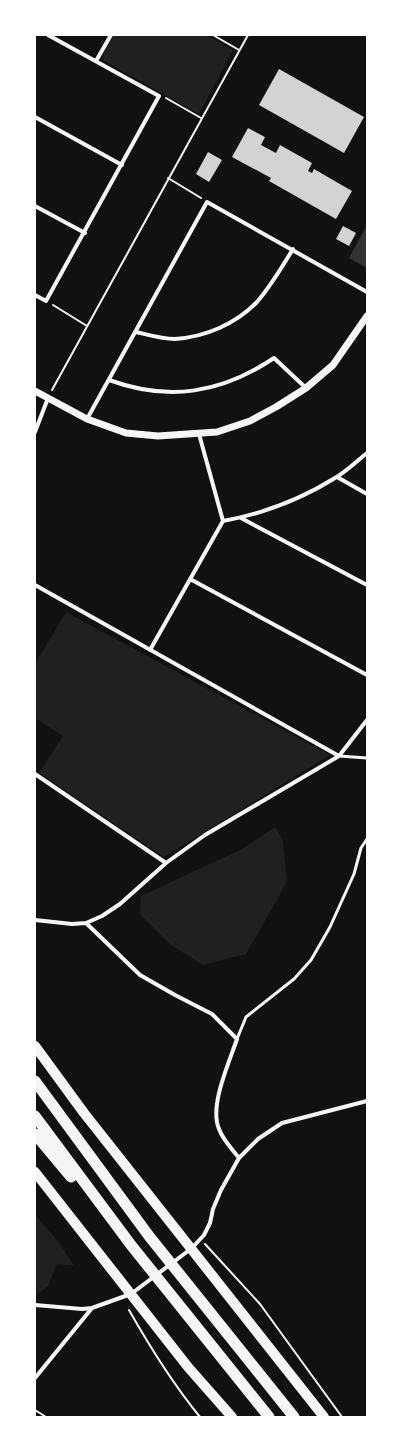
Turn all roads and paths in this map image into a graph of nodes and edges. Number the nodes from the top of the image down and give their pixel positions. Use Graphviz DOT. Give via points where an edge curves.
graph roads {
  1 [pos="48,35"];
  2 [pos="111,35"];
  3 [pos="213,35"];
  4 [pos="248,35"];
  5 [pos="239,50"];
  6 [pos="96,62"];
  7 [pos="159,96"];
  8 [pos="35,117"];
  9 [pos="201,118"];
  10 [pos="122,165"];
  11 [pos="168,178"];
  12 [pos="208,202"];
  13 [pos="35,206"];
  14 [pos="85,233"];
  15 [pos="293,249"];
  16 [pos="367,292"];
  17 [pos="35,295"];
  18 [pos="46,301"];
  19 [pos="367,316"];
  20 [pos="86,326"];
  21 [pos="136,332"];
  22 [pos="109,380"];
  23 [pos="306,388"];
  24 [pos="35,391"];
  25 [pos="48,398"];
  26 [pos="88,419"];
  27 [pos="35,432"];
  28 [pos="199,434"];
  29 [pos="367,453"];
  30 [pos="337,477"];
  31 [pos="367,494"];
  32 [pos="241,518"];
  33 [pos="223,521"];
  34 [pos="190,579"];
  35 [pos="35,585"];
  36 [pos="367,585"];
  37 [pos="150,650"];
  38 [pos="367,675"];
  39 [pos="367,720"];
  40 [pos="339,756"];
  41 [pos="367,758"];
  42 [pos="35,774"];
  43 [pos="367,839"];
  44 [pos="166,863"];
  45 [pos="35,920"];
  46 [pos="86,923"];
  47 [pos="236,1039"];
  48 [pos="35,1046"];
  49 [pos="35,1081"];
  50 [pos="367,1101"];
  51 [pos="35,1116"];
  52 [pos="35,1134"];
  53 [pos="239,1158"];
  54 [pos="35,1172"];
  55 [pos="200,1239"];
  56 [pos="131,1246"];
  57 [pos="188,1252"];
  58 [pos="126,1296"];
  59 [pos="35,1305"];
  60 [pos="92,1308"];
  61 [pos="35,1378"];
  62 [pos="35,1410"];
  63 [pos="46,1417"];
  64 [pos="200,1417"];
  65 [pos="232,1417"];
  66 [pos="269,1417"];
  67 [pos="294,1417"];
  68 [pos="324,1417"];
  69 [pos="342,1417"];
  1 -- 6 [label="street"];
  2 -- 6 [label="street"];
  3 -- 5 [label="path"];
  4 -- 5 [label="path"];
  5 -- 9 [label="path"];
  6 -- 7 [label="street"];
  7 -- 9 [label="path"];
  7 -- 10 [label="street"];
  8 -- 10 [label="street"];
  9 -- 11 [label="path"];
  10 -- 14 [label="street"];
  11 -- 12 [label="path"];
  11 -- 20 [label="path"];
  12 -- 15 [label="street"];
  12 -- 21 [label="street"];
  13 -- 14 [label="street"];
  14 -- 18 [label="street"];
  15 -- 16 [label="street"];
  15 -- 21 [label="street" via="256,302 229,323 195,336 174,339"];
  17 -- 18 [label="street"];
  18 -- 20 [label="path"];
  19 -- 23 [label="street" via="333,365"];
  20 -- 25 [label="path"];
  21 -- 22 [label="street"];
  22 -- 23 [label="street" via="142,390 188,392 236,380 274,358"];
  22 -- 26 [label="street"];
  23 -- 28 [label="street" via="250,421 217,432"];
  24 -- 25 [label="street"];
  25 -- 26 [label="street"];
  25 -- 27 [label="street"];
  26 -- 28 [label="street" via="126,433 158,436"];
  28 -- 33 [label="street"];
  29 -- 30 [label="street"];
  30 -- 31 [label="street"];
  30 -- 32 [label="street" via="292,500"];
  32 -- 33 [label="street"];
  32 -- 36 [label="street"];
  33 -- 34 [label="street"];
  34 -- 37 [label="street"];
  34 -- 38 [label="street"];
  35 -- 37 [label="street"];
  37 -- 40 [label="street"];
  39 -- 40 [label="street"];
  40 -- 41 [label="lane"];
  40 -- 44 [label="street" via="205,835"];
  42 -- 44 [label="street"];
  43 -- 47 [label="lane" via="361,848 354,874 330,927 311,960 294,979 246,1017"];
  44 -- 46 [label="street" via="120,904"];
  45 -- 46 [label="street"];
  46 -- 47 [label="street" via="140,975 212,1014"];
  47 -- 53 [label="street" via="216,1103 216,1116 225,1140"];
  48 -- 57 [label="highway"];
  49 -- 67 [label="highway" via="149,1236"];
  50 -- 53 [label="street" via="282,1123 258,1139"];
  51 -- 56 [label="highway"];
  52 -- 56 [label="highway"];
  53 -- 55 [label="street" via="221,1190 210,1223"];
  54 -- 58 [label="highway"];
  55 -- 57 [label="street"];
  55 -- 69 [label="path" via="260,1304"];
  56 -- 66 [label="highway"];
  57 -- 58 [label="street"];
  57 -- 68 [label="highway"];
  58 -- 60 [label="street"];
  58 -- 64 [label="path" via="145,1339"];
  58 -- 65 [label="highway"];
  59 -- 60 [label="street"];
  60 -- 61 [label="street"];
  62 -- 63 [label="path"];
}
